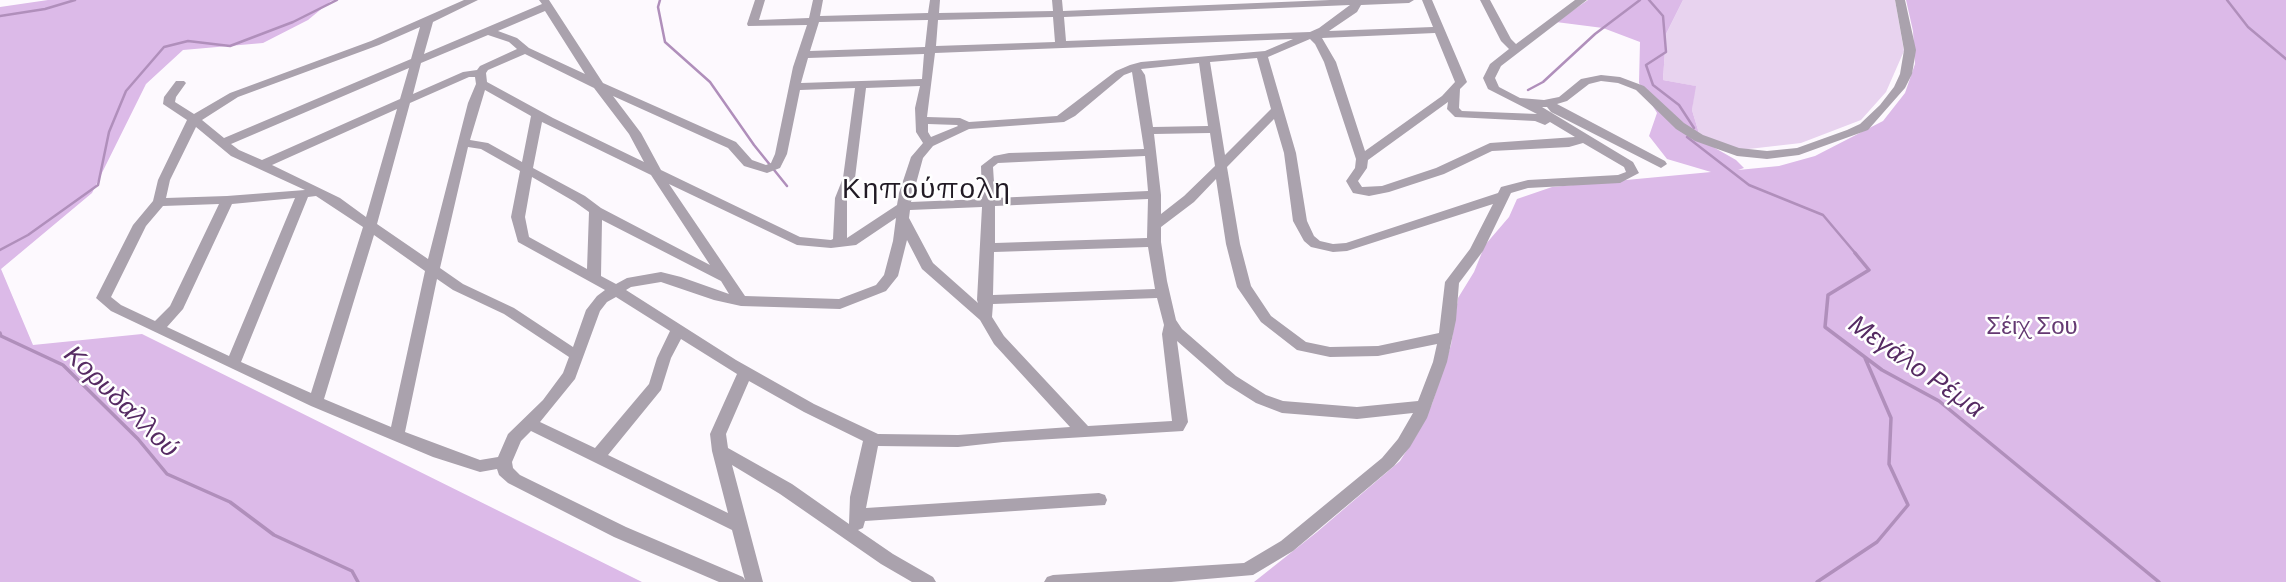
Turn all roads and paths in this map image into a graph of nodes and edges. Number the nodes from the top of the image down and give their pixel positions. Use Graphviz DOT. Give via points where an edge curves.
graph roads {
  1 [pos="473,0"];
  2 [pos="760,0"];
  3 [pos="818,0"];
  4 [pos="935,0"];
  5 [pos="1057,0"];
  6 [pos="1409,0"];
  7 [pos="1429,0"];
  8 [pos="1441,0"];
  9 [pos="1485,0"];
  10 [pos="1582,0"];
  11 [pos="1900,0"];
  12 [pos="1295,2"];
  13 [pos="1357,2"];
  14 [pos="546,3"];
  15 [pos="1059,14"];
  16 [pos="933,15"];
  17 [pos="428,19"];
  18 [pos="814,20"];
  19 [pos="486,30"];
  20 [pos="1439,30"];
  21 [pos="1312,35"];
  22 [pos="1061,44"];
  23 [pos="929,49"];
  24 [pos="1515,49"];
  25 [pos="525,50"];
  26 [pos="803,55"];
  27 [pos="1262,55"];
  28 [pos="418,59"];
  29 [pos="1204,60"];
  30 [pos="1134,67"];
  31 [pos="481,78"];
  32 [pos="928,82"];
  33 [pos="180,83"];
  34 [pos="861,83"];
  35 [pos="598,85"];
  36 [pos="796,87"];
  37 [pos="1455,90"];
  38 [pos="406,102"];
  39 [pos="1528,104"];
  40 [pos="1551,104"];
  41 [pos="1278,109"];
  42 [pos="537,114"];
  43 [pos="193,120"];
  44 [pos="922,120"];
  45 [pos="967,126"];
  46 [pos="1214,129"];
  47 [pos="1569,130"];
  48 [pos="1148,131"];
  49 [pos="1583,139"];
  50 [pos="224,142"];
  51 [pos="464,143"];
  52 [pos="929,143"];
  53 [pos="1151,152"];
  54 [pos="1362,159"];
  55 [pos="1661,164"];
  56 [pos="261,165"];
  57 [pos="1220,167"];
  58 [pos="526,168"];
  59 [pos="655,171"];
  60 [pos="319,192"];
  61 [pos="303,194"];
  62 [pos="1155,195"];
  63 [pos="1503,196"];
  64 [pos="227,200"];
  65 [pos="989,201"];
  66 [pos="159,202"];
  67 [pos="596,211"];
  68 [pos="904,213"];
  69 [pos="1156,224"];
  70 [pos="370,226"];
  71 [pos="1154,242"];
  72 [pos="840,243"];
  73 [pos="987,248"];
  74 [pos="432,270"];
  75 [pos="594,278"];
  76 [pos="726,279"];
  77 [pos="614,289"];
  78 [pos="1163,293"];
  79 [pos="984,300"];
  80 [pos="740,301"];
  81 [pos="985,317"];
  82 [pos="1171,325"];
  83 [pos="158,327"];
  84 [pos="678,329"];
  85 [pos="1446,337"];
  86 [pos="578,355"];
  87 [pos="233,364"];
  88 [pos="746,372"];
  89 [pos="316,401"];
  90 [pos="1424,406"];
  91 [pos="529,423"];
  92 [pos="1083,431"];
  93 [pos="397,434"];
  94 [pos="872,438"];
  95 [pos="720,451"];
  96 [pos="597,457"];
  97 [pos="504,463"];
  98 [pos="1099,500"];
  99 [pos="859,515"];
  100 [pos="739,526"];
  101 [pos="853,534"];
  102 [pos="737,582"];
  103 [pos="754,582"];
  104 [pos="927,582"];
  105 [pos="1053,582"];
  1 -- 17 [label="street"];
  2 -- 18 [label="street" via="752,24"];
  3 -- 18 [label="street"];
  4 -- 16 [label="street"];
  5 -- 15 [label="street"];
  6 -- 13 [label="street"];
  7 -- 8 [label="street"];
  7 -- 20 [label="street"];
  9 -- 24 [label="street"];
  10 -- 24 [label="street"];
  11 -- 40 [label="street" via="1910,50 1899,88 1864,127 1799,151 1758,155 1710,144 1680,126 1640,88 1620,80 1585,81"];
  12 -- 13 [label="street"];
  12 -- 15 [label="street"];
  13 -- 21 [label="street"];
  14 -- 19 [label="street"];
  14 -- 35 [label="street"];
  15 -- 16 [label="street"];
  15 -- 22 [label="street"];
  16 -- 18 [label="street"];
  16 -- 23 [label="street"];
  17 -- 28 [label="street"];
  17 -- 43 [label="street" via="234,95"];
  18 -- 26 [label="street"];
  19 -- 25 [label="street"];
  19 -- 28 [label="street"];
  20 -- 21 [label="street"];
  20 -- 37 [label="street" via="1461,79"];
  21 -- 22 [label="street"];
  21 -- 27 [label="street"];
  21 -- 54 [label="street" via="1330,62"];
  22 -- 23 [label="street"];
  23 -- 26 [label="street"];
  23 -- 32 [label="street"];
  24 -- 39 [label="street" via="1492,68 1490,83 1508,98"];
  25 -- 31 [label="street" via="484,68"];
  25 -- 35 [label="street"];
  26 -- 36 [label="street"];
  27 -- 29 [label="street"];
  27 -- 41 [label="street"];
  28 -- 38 [label="street"];
  28 -- 50 [label="street"];
  29 -- 30 [label="street"];
  29 -- 46 [label="street"];
  30 -- 45 [label="street" via="1064,117"];
  30 -- 48 [label="street"];
  31 -- 38 [label="street" via="467,74"];
  31 -- 42 [label="street"];
  31 -- 51 [label="street"];
  32 -- 34 [label="street"];
  32 -- 44 [label="street"];
  33 -- 43 [label="street" via="169,104"];
  34 -- 36 [label="street"];
  34 -- 72 [label="street" via="849,178 841,198"];
  35 -- 36 [label="street" via="732,145 748,163 764,169 778,163"];
  35 -- 59 [label="street" via="635,133"];
  37 -- 47 [label="street" via="1453,109 1459,114 1536,118"];
  37 -- 54 [label="street"];
  38 -- 56 [label="street"];
  38 -- 70 [label="street"];
  39 -- 40 [label="street"];
  39 -- 47 [label="street"];
  40 -- 55 [label="street"];
  41 -- 57 [label="street"];
  41 -- 63 [label="street" via="1300,221 1319,245 1347,247"];
  42 -- 58 [label="street"];
  42 -- 59 [label="street"];
  43 -- 50 [label="street"];
  43 -- 66 [label="street" via="164,180"];
  44 -- 45 [label="street"];
  44 -- 52 [label="street"];
  45 -- 52 [label="street"];
  46 -- 48 [label="street"];
  46 -- 57 [label="street"];
  47 -- 49 [label="street"];
  48 -- 53 [label="street"];
  49 -- 54 [label="street" via="1569,144 1490,147 1428,175 1373,192 1353,185"];
  49 -- 63 [label="street" via="1629,165 1632,174 1613,180 1518,185 1507,188"];
  50 -- 56 [label="street"];
  51 -- 58 [label="street" via="484,146"];
  51 -- 74 [label="street"];
  52 -- 68 [label="street" via="917,157"];
  53 -- 62 [label="street"];
  53 -- 65 [label="street" via="1000,158 987,166"];
  56 -- 60 [label="street"];
  57 -- 69 [label="street"];
  57 -- 85 [label="street" via="1244,287 1282,333 1312,349 1345,353"];
  58 -- 67 [label="street"];
  58 -- 75 [label="street" via="518,217 523,239"];
  59 -- 72 [label="street" via="797,242"];
  59 -- 76 [label="street"];
  60 -- 61 [label="street"];
  60 -- 70 [label="street"];
  61 -- 64 [label="street"];
  61 -- 87 [label="street"];
  62 -- 65 [label="street"];
  62 -- 69 [label="street"];
  63 -- 85 [label="street" via="1476,251 1452,282"];
  64 -- 66 [label="street"];
  64 -- 83 [label="street" via="176,310"];
  65 -- 68 [label="street"];
  65 -- 73 [label="street"];
  66 -- 83 [label="street" via="140,225 103,298"];
  67 -- 75 [label="street"];
  67 -- 76 [label="street"];
  68 -- 72 [label="street"];
  68 -- 80 [label="street" via="891,276 874,292 832,304"];
  68 -- 81 [label="street" via="927,266"];
  69 -- 71 [label="street"];
  70 -- 74 [label="street"];
  70 -- 89 [label="street"];
  71 -- 73 [label="street"];
  71 -- 78 [label="street"];
  73 -- 79 [label="street"];
  74 -- 86 [label="street"];
  74 -- 93 [label="street"];
  75 -- 77 [label="street"];
  76 -- 80 [label="street"];
  77 -- 80 [label="street" via="661,277"];
  77 -- 84 [label="street"];
  77 -- 86 [label="street" via="593,310"];
  78 -- 79 [label="street"];
  78 -- 82 [label="street"];
  79 -- 81 [label="street"];
  81 -- 92 [label="street" via="999,340"];
  82 -- 90 [label="street" via="1231,380 1282,407 1343,413"];
  82 -- 92 [label="street" via="1180,425"];
  83 -- 87 [label="street"];
  84 -- 88 [label="street"];
  84 -- 96 [label="street" via="656,386"];
  85 -- 90 [label="street"];
  86 -- 91 [label="street" via="565,384"];
  87 -- 89 [label="street"];
  88 -- 94 [label="street"];
  88 -- 95 [label="street" via="718,434"];
  89 -- 93 [label="street"];
  90 -- 105 [label="street" via="1388,462 1256,566 1237,572"];
  91 -- 96 [label="street"];
  91 -- 97 [label="street" via="514,438"];
  92 -- 94 [label="street" via="958,441"];
  93 -- 97 [label="street" via="472,465"];
  94 -- 99 [label="street" via="858,497"];
  95 -- 100 [label="street"];
  95 -- 101 [label="street"];
  96 -- 100 [label="street"];
  97 -- 102 [label="street" via="514,479 555,500"];
  98 -- 99 [label="street"];
  99 -- 101 [label="street"];
  100 -- 103 [label="street"];
  101 -- 104 [label="street"];
}
